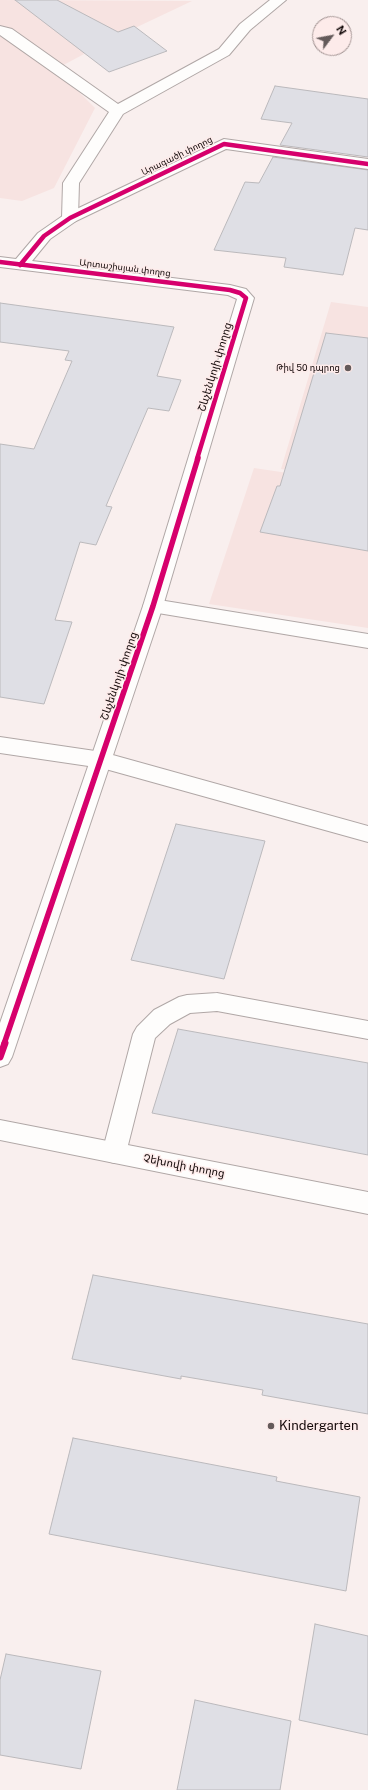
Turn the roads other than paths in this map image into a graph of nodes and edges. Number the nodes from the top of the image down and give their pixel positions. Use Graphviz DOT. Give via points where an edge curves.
graph roads {
  1 [pos="257,0"];
  2 [pos="278,1"];
  3 [pos="0,30"];
  4 [pos="117,111"];
  5 [pos="368,164"];
  6 [pos="70,218"];
  7 [pos="0,262"];
  8 [pos="20,265"];
  9 [pos="246,298"];
  10 [pos="154,606"];
  11 [pos="368,641"];
  12 [pos="0,745"];
  13 [pos="102,760"];
  14 [pos="368,834"];
  15 [pos="368,1030"];
  16 [pos="0,1057"];
  17 [pos="0,1130"];
  18 [pos="114,1152"];
  19 [pos="368,1202"];
  1 -- 2 [label="street"];
  2 -- 4 [label="street" via="245,27 224,52"];
  3 -- 4 [label="street" via="7,32"];
  4 -- 6 [label="street" via="71,183"];
  5 -- 6 [label="street, Արագածի փողոց" via="224,144"];
  6 -- 8 [label="street, Արագածի փողոց" via="44,236"];
  7 -- 8 [label="street, Արտաշիսյան փողոց"];
  8 -- 9 [label="street, Արտաշիսյան փողոց" via="230,290"];
  9 -- 10 [label="street, Շևչենկոյի փողոց"];
  10 -- 11 [label="street"];
  10 -- 13 [label="street, Շևչենկոյի փողոց"];
  12 -- 13 [label="street"];
  13 -- 14 [label="street"];
  13 -- 16 [label="street, Շևչենկոյի փողոց"];
  15 -- 18 [label="street" via="217,1002 187,1004 162,1017 145,1034"];
  17 -- 18 [label="street, Չեխովի փողոց"];
  18 -- 19 [label="street, Չեխովի փողոց"];
}
